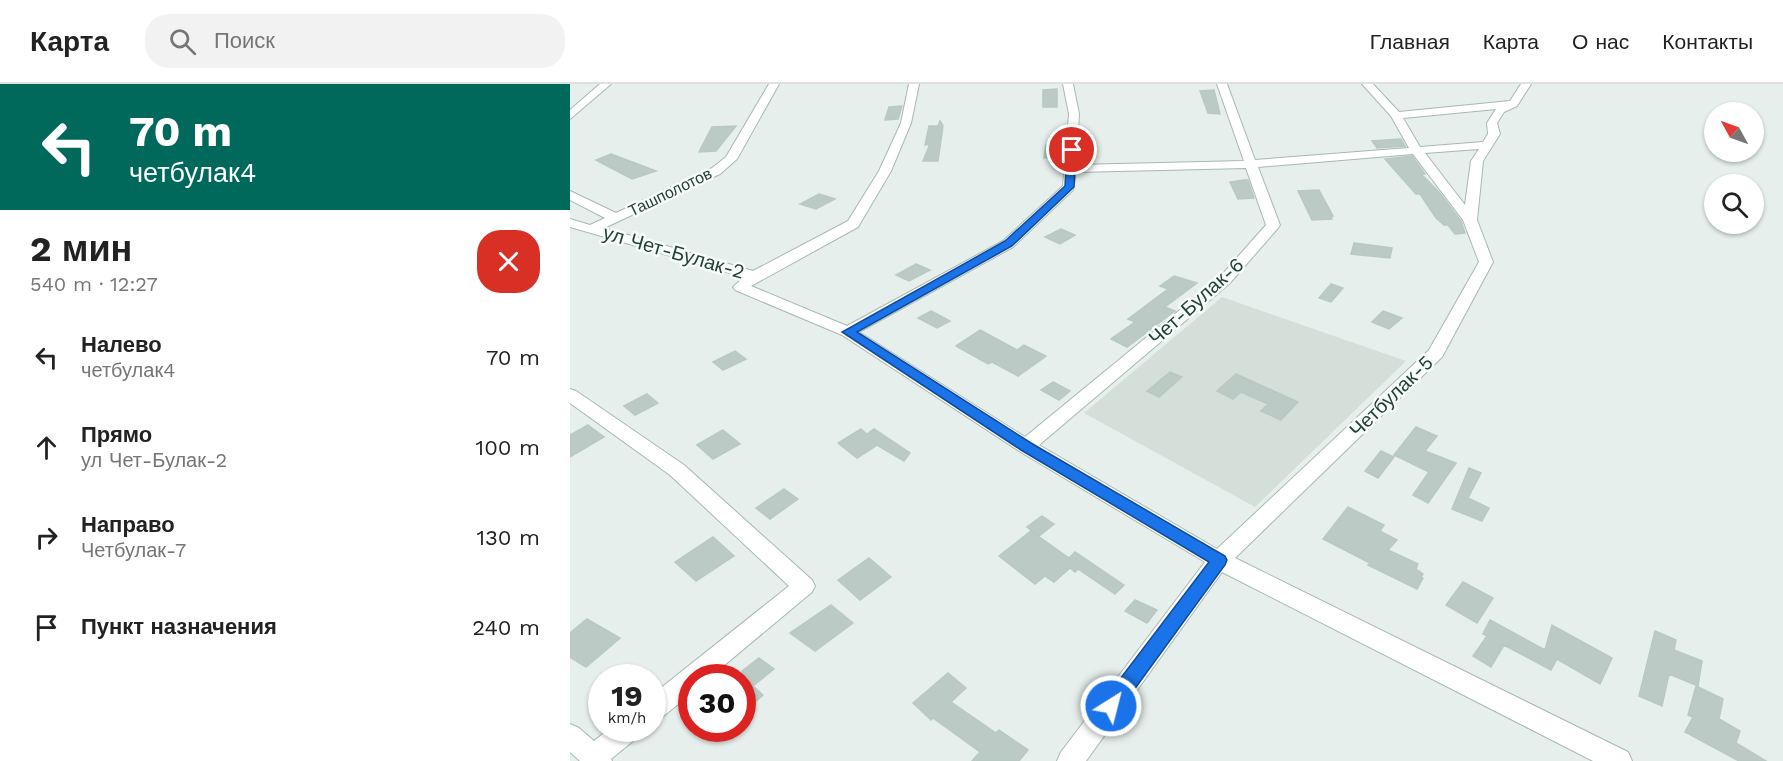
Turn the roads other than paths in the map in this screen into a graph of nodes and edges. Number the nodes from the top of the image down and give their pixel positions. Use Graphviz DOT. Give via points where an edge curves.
graph roads {
  1 [pos="606,84"];
  2 [pos="774,84"];
  3 [pos="914,84"];
  4 [pos="1068,84"];
  5 [pos="1221,84"];
  6 [pos="1367,84"];
  7 [pos="1526,84"];
  8 [pos="1513,104"];
  9 [pos="1396,115"];
  10 [pos="570,116"];
  11 [pos="1485,145"];
  12 [pos="1416,150"];
  13 [pos="1252,164"];
  14 [pos="1070,169"];
  15 [pos="570,195"];
  16 [pos="616,218"];
  17 [pos="1470,220"];
  18 [pos="570,223"];
  19 [pos="594,228"];
  20 [pos="755,276"];
  21 [pos="848,332"];
  22 [pos="570,395"];
  23 [pos="1026,446"];
  24 [pos="1219,560"];
  25 [pos="709,664"];
  26 [pos="678,689"];
  27 [pos="666,699"];
  28 [pos="570,736"];
  29 [pos="615,742"];
  30 [pos="596,759"];
  31 [pos="1070,761"];
  32 [pos="1619,761"];
  1 -- 10 [label="street"];
  2 -- 16 [label="street, Ташполотов" via="731,159 716,171"];
  3 -- 20 [label="street" via="906,123 885,171 853,224"];
  4 -- 14 [label="street" via="1074,114"];
  5 -- 13 [label="street, Чет-Булак-6"];
  6 -- 9 [label="street, Четбулак-5"];
  7 -- 8 [label="street"];
  8 -- 9 [label="street"];
  8 -- 11 [label="street" via="1500,110 1492,123 1494,134"];
  9 -- 12 [label="street, Четбулак-5"];
  11 -- 12 [label="street"];
  11 -- 17 [label="street" via="1475,169"];
  12 -- 13 [label="street"];
  12 -- 17 [label="street, Четбулак-5"];
  13 -- 14 [label="street"];
  13 -- 23 [label="street, Чет-Булак-6" via="1273,225 1225,280"];
  14 -- 21 [label="street" via="1069,187 1008,244"];
  15 -- 16 [label="street"];
  16 -- 19 [label="street, Ташполотов"];
  17 -- 24 [label="street, Четбулак-5" via="1486,262 1436,353"];
  18 -- 19 [label="street, ул Чет-Булак-2"];
  19 -- 20 [label="street, ул Чет-Булак-2"];
  20 -- 21 [label="street, ул Чет-Булак-2" via="740,287"];
  21 -- 23 [label="street, ул Чет-Булак-2"];
  22 -- 25 [label="street" via="677,470 804,586"];
  23 -- 24 [label="street, ул Чет-Булак-2"];
  24 -- 31 [label="street, Четбулак-5"];
  24 -- 32 [label="street, ул Чет-Булак-2"];
  26 -- 27 [label="street"];
  28 -- 30 [label="street"];
  29 -- 30 [label="street"];
}
